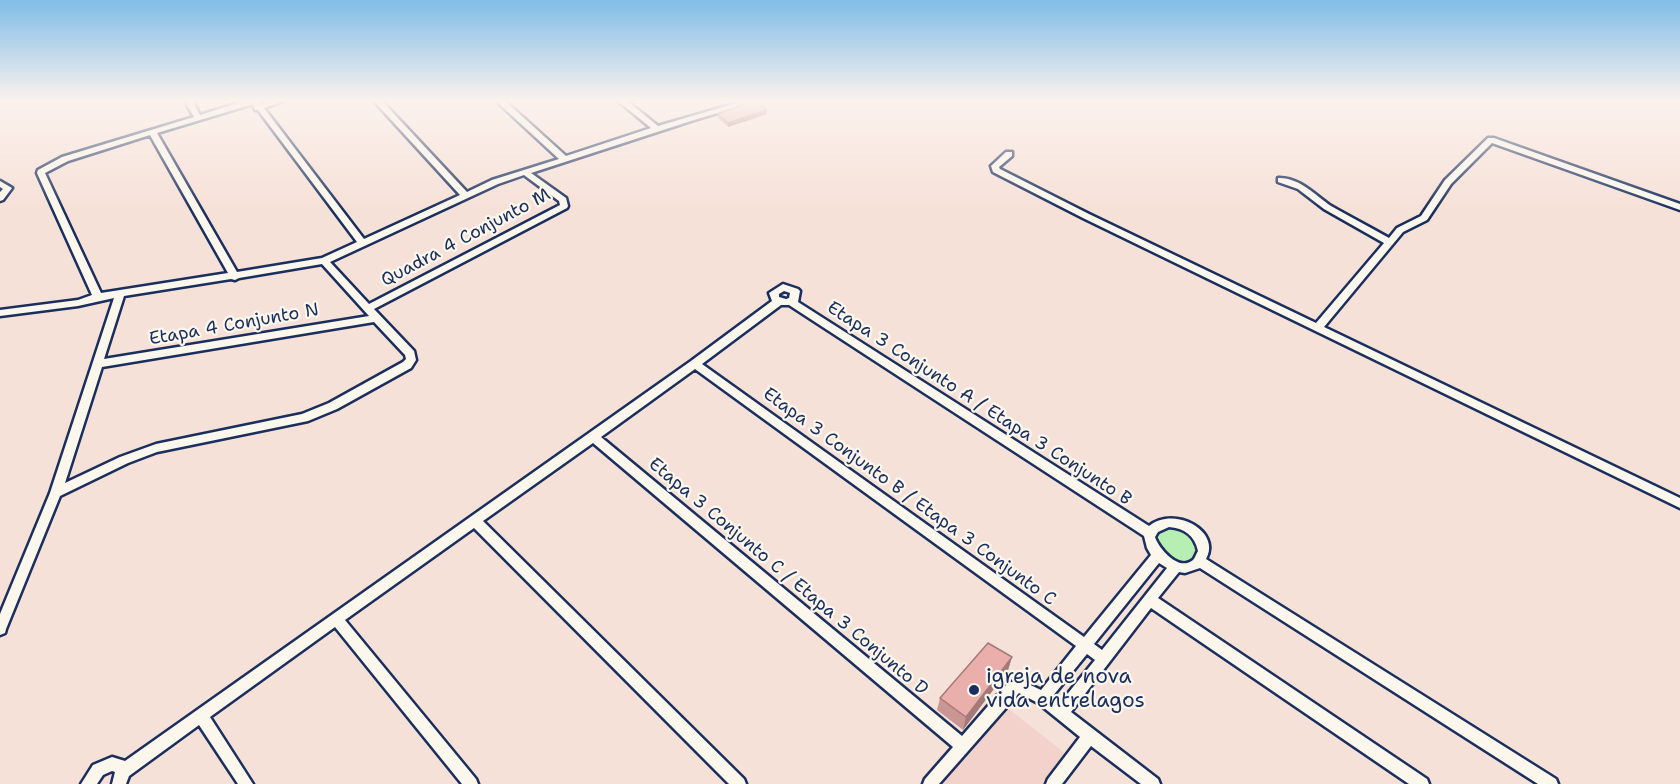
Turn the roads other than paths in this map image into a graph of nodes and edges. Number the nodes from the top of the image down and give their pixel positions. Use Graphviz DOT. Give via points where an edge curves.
graph roads {
  1 [pos="137,137"];
  2 [pos="155,137"];
  3 [pos="281,137"];
  4 [pos="411,137"];
  5 [pos="539,137"];
  6 [pos="633,137"];
  7 [pos="1009,154"];
  8 [pos="564,159"];
  9 [pos="525,171"];
  10 [pos="1281,180"];
  11 [pos="0,184"];
  12 [pos="464,194"];
  13 [pos="0,198"];
  14 [pos="1680,207"];
  15 [pos="1390,242"];
  16 [pos="362,243"];
  17 [pos="324,261"];
  18 [pos="235,277"];
  19 [pos="120,295"];
  20 [pos="98,297"];
  21 [pos="367,309"];
  22 [pos="0,313"];
  23 [pos="376,318"];
  24 [pos="1318,327"];
  25 [pos="98,364"];
  26 [pos="695,364"];
  27 [pos="592,436"];
  28 [pos="56,493"];
  29 [pos="1680,503"];
  30 [pos="474,520"];
  31 [pos="1150,534"];
  32 [pos="1157,556"];
  33 [pos="1199,561"];
  34 [pos="1176,566"];
  35 [pos="1149,599"];
  36 [pos="337,620"];
  37 [pos="0,629"];
  38 [pos="1084,645"];
  39 [pos="1103,658"];
  40 [pos="1043,698"];
  41 [pos="1062,712"];
  42 [pos="201,716"];
  43 [pos="1090,736"];
  44 [pos="962,745"];
  45 [pos="122,779"];
  46 [pos="88,783"];
  47 [pos="246,784"];
  48 [pos="471,784"];
  49 [pos="739,784"];
  50 [pos="930,784"];
  51 [pos="1053,784"];
  52 [pos="1153,784"];
  53 [pos="1422,784"];
  54 [pos="1551,784"];
  1 -- 20 [label="street" via="54,162 41,173"];
  2 -- 18 [label="street"];
  3 -- 16 [label="street"];
  4 -- 12 [label="street"];
  5 -- 8 [label="street"];
  6 -- 8 [label="street"];
  7 -- 24 [label="street" via="995,166 996,170"];
  8 -- 9 [label="street"];
  9 -- 12 [label="street"];
  9 -- 21 [label="street, Quadra 4 Conjunto M" via="563,200 562,208"];
  10 -- 15 [label="street" via="1301,187 1327,207"];
  11 -- 13 [label="street" via="8,188"];
  12 -- 16 [label="street"];
  14 -- 15 [label="street" via="1491,140 1448,182 1424,218 1405,225"];
  15 -- 24 [label="street"];
  16 -- 17 [label="street"];
  17 -- 18 [label="street"];
  17 -- 21 [label="street"];
  18 -- 19 [label="street"];
  19 -- 20 [label="street"];
  19 -- 25 [label="street"];
  20 -- 22 [label="street"];
  21 -- 23 [label="street"];
  23 -- 25 [label="street, Etapa 4 Conjunto N"];
  23 -- 28 [label="street" via="410,354 411,360 342,401 293,421 139,454"];
  24 -- 29 [label="street"];
  25 -- 28 [label="street"];
  26 -- 27 [label="street"];
  26 -- 31 [label="street, Etapa 3 Conjunto A / Etapa 3 Conjunto B" via="784,302"];
  26 -- 38 [label="street, Etapa 3 Conjunto B / Etapa 3 Conjunto C"];
  27 -- 30 [label="street"];
  27 -- 44 [label="street, Etapa 3 Conjunto C / Etapa 3 Conjunto D"];
  28 -- 37 [label="street"];
  30 -- 36 [label="street"];
  30 -- 49 [label="street"];
  31 -- 32 [label="street" via="1150,545"];
  31 -- 33 [label="street" via="1162,523 1188,526 1204,546"];
  32 -- 34 [label="street"];
  32 -- 38 [label="street"];
  33 -- 34 [label="street"];
  33 -- 54 [label="street"];
  34 -- 35 [label="street"];
  35 -- 39 [label="street"];
  35 -- 53 [label="street"];
  36 -- 42 [label="street"];
  36 -- 48 [label="street"];
  38 -- 39 [label="street, Etapa 3 Conjunto B / Etapa 3 Conjunto C"];
  38 -- 40 [label="street"];
  39 -- 41 [label="street"];
  40 -- 41 [label="street"];
  40 -- 44 [label="street" via="1023,686 1014,688"];
  41 -- 43 [label="street"];
  42 -- 45 [label="street"];
  42 -- 47 [label="street"];
  43 -- 51 [label="street"];
  43 -- 52 [label="street"];
  44 -- 50 [label="street"];
  45 -- 46 [label="street" via="118,764 105,766"];
}
